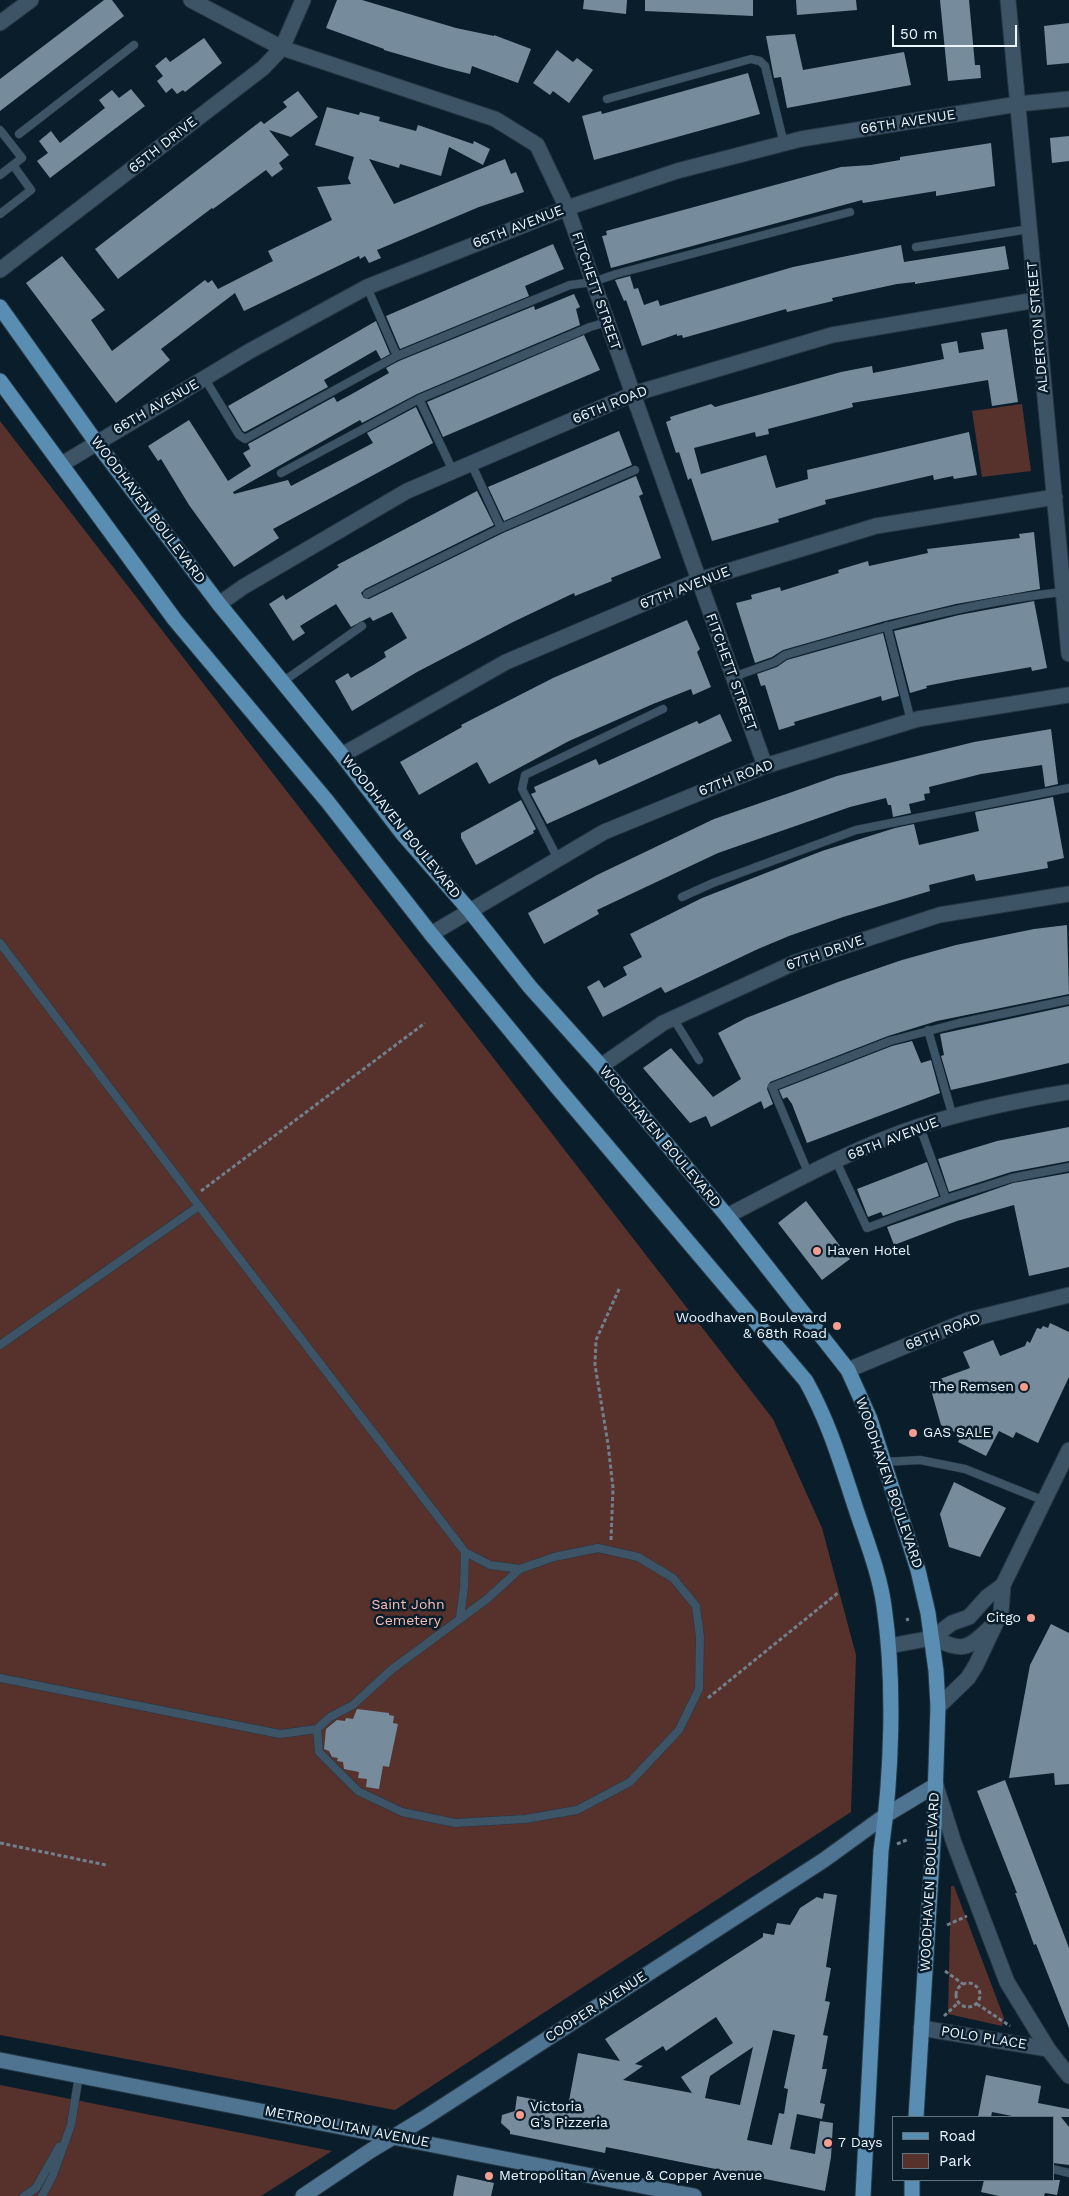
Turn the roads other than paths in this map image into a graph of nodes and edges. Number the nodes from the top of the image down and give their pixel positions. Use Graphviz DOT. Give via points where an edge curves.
graph roads {
  1 [pos="31,0"];
  2 [pos="191,0"];
  3 [pos="303,0"];
  4 [pos="1008,0"];
  5 [pos="0,23"];
  6 [pos="134,45"];
  7 [pos="282,48"];
  8 [pos="607,99"];
  9 [pos="1069,99"];
  10 [pos="1018,104"];
  11 [pos="0,130"];
  12 [pos="19,134"];
  13 [pos="784,144"];
  14 [pos="13,165"];
  15 [pos="0,175"];
  16 [pos="567,208"];
  17 [pos="850,212"];
  18 [pos="0,214"];
  19 [pos="1029,229"];
  20 [pos="916,247"];
  21 [pos="0,270"];
  22 [pos="594,282"];
  23 [pos="367,287"];
  24 [pos="1036,300"];
  25 [pos="0,307"];
  26 [pos="607,322"];
  27 [pos="397,356"];
  28 [pos="205,379"];
  29 [pos="0,381"];
  30 [pos="633,394"];
  31 [pos="419,400"];
  32 [pos="96,442"];
  33 [pos="471,463"];
  34 [pos="62,464"];
  35 [pos="635,470"];
  36 [pos="453,471"];
  37 [pos="281,473"];
  38 [pos="1055,497"];
  39 [pos="501,528"];
  40 [pos="699,580"];
  41 [pos="1063,592"];
  42 [pos="368,594"];
  43 [pos="219,604"];
  44 [pos="362,626"];
  45 [pos="887,626"];
  46 [pos="1069,654"];
  47 [pos="733,676"];
  48 [pos="281,683"];
  49 [pos="1069,695"];
  50 [pos="663,709"];
  51 [pos="911,721"];
  52 [pos="342,755"];
  53 [pos="765,766"];
  54 [pos="1069,788"];
  55 [pos="558,859"];
  56 [pos="1069,894"];
  57 [pos="682,897"];
  58 [pos="470,911"];
  59 [pos="431,934"];
  60 [pos="0,944"];
  61 [pos="1069,1000"];
  62 [pos="674,1018"];
  63 [pos="928,1030"];
  64 [pos="699,1060"];
  65 [pos="601,1066"];
  66 [pos="1069,1092"];
  67 [pos="953,1117"];
  68 [pos="920,1126"];
  69 [pos="836,1161"];
  70 [pos="1069,1167"];
  71 [pos="809,1175"];
  72 [pos="946,1199"];
  73 [pos="199,1206"];
  74 [pos="726,1216"];
  75 [pos="1069,1295"];
  76 [pos="0,1345"];
  77 [pos="848,1370"];
  78 [pos="1069,1450"];
  79 [pos="884,1462"];
  80 [pos="1044,1501"];
  81 [pos="465,1552"];
  82 [pos="520,1569"];
  83 [pos="1004,1585"];
  84 [pos="460,1618"];
  85 [pos="996,1622"];
  86 [pos="932,1638"];
  87 [pos="889,1646"];
  88 [pos="0,1678"];
  89 [pos="938,1707"];
  90 [pos="317,1729"];
  91 [pos="936,1785"];
  92 [pos="886,1814"];
  93 [pos="921,2028"];
  94 [pos="1048,2049"];
  95 [pos="0,2060"];
  96 [pos="79,2075"];
  97 [pos="1069,2076"];
  98 [pos="916,2116"];
  99 [pos="71,2125"];
  100 [pos="396,2136"];
  101 [pos="1055,2169"];
  102 [pos="1069,2172"];
  103 [pos="1069,2178"];
  104 [pos="912,2181"];
  105 [pos="672,2194"];
  106 [pos="24,2196"];
  107 [pos="42,2196"];
  108 [pos="303,2196"];
  109 [pos="694,2196"];
  110 [pos="863,2196"];
  111 [pos="912,2196"];
  1 -- 5 [label="street"];
  2 -- 7 [label="street, FITCHETT STREET"];
  3 -- 7 [label="street, 65TH DRIVE"];
  4 -- 10 [label="street, ALDERTON STREET"];
  6 -- 12 [label="lane"];
  7 -- 16 [label="street, FITCHETT STREET" via="495,118 537,145"];
  7 -- 21 [label="street, 65TH DRIVE" via="263,68"];
  8 -- 13 [label="lane" via="751,58 765,66"];
  9 -- 10 [label="street, 66TH AVENUE"];
  10 -- 13 [label="street, 66TH AVENUE"];
  10 -- 19 [label="street, ALDERTON STREET"];
  11 -- 14 [label="lane" via="22,158"];
  13 -- 16 [label="street, 66TH AVENUE" via="677,171"];
  14 -- 15 [label="lane"];
  14 -- 18 [label="lane" via="31,190"];
  16 -- 22 [label="street, FITCHETT STREET"];
  16 -- 23 [label="street, 66TH AVENUE"];
  17 -- 22 [label="lane"];
  19 -- 20 [label="lane"];
  19 -- 24 [label="street, ALDERTON STREET"];
  22 -- 26 [label="street, FITCHETT STREET"];
  22 -- 27 [label="lane" via="570,286"];
  23 -- 27 [label="lane"];
  23 -- 28 [label="street, 66TH AVENUE"];
  24 -- 30 [label="street, 66TH ROAD" via="832,335"];
  24 -- 38 [label="street, ALDERTON STREET"];
  25 -- 32 [label="main road, WOODHAVEN BOULEVARD"];
  26 -- 30 [label="street, FITCHETT STREET"];
  26 -- 31 [label="lane"];
  27 -- 28 [label="lane" via="245,439 239,436"];
  28 -- 32 [label="street, 66TH AVENUE"];
  29 -- 34 [label="main road"];
  30 -- 33 [label="street, 66TH ROAD"];
  30 -- 40 [label="street, FITCHETT STREET"];
  31 -- 36 [label="lane"];
  31 -- 37 [label="lane"];
  32 -- 34 [label="street, 66TH AVENUE"];
  32 -- 43 [label="main road, WOODHAVEN BOULEVARD"];
  33 -- 36 [label="street, 66TH ROAD"];
  33 -- 39 [label="lane"];
  34 -- 59 [label="main road" via="175,620 328,801"];
  35 -- 39 [label="lane"];
  36 -- 43 [label="street, 66TH ROAD" via="407,490"];
  38 -- 40 [label="street, 67TH AVENUE" via="876,526"];
  38 -- 41 [label="street, ALDERTON STREET"];
  39 -- 42 [label="lane"];
  40 -- 47 [label="street, FITCHETT STREET"];
  40 -- 52 [label="street, 67TH AVENUE" via="506,662"];
  41 -- 45 [label="lane" via="1030,595"];
  41 -- 46 [label="street, ALDERTON STREET"];
  43 -- 48 [label="main road, WOODHAVEN BOULEVARD"];
  44 -- 48 [label="lane"];
  45 -- 47 [label="lane" via="785,655 775,662"];
  45 -- 51 [label="lane"];
  47 -- 53 [label="street, FITCHETT STREET"];
  48 -- 52 [label="main road, WOODHAVEN BOULEVARD"];
  49 -- 51 [label="street, 67TH ROAD"];
  50 -- 55 [label="lane" via="525,775 522,789"];
  51 -- 53 [label="street, 67TH ROAD"];
  52 -- 58 [label="main road, WOODHAVEN BOULEVARD" via="402,833"];
  53 -- 55 [label="street, 67TH ROAD" via="604,832"];
  54 -- 57 [label="lane" via="856,830"];
  55 -- 58 [label="street, 67TH ROAD"];
  56 -- 62 [label="street, 67TH DRIVE" via="939,915 796,962"];
  58 -- 59 [label="street, 67TH ROAD"];
  58 -- 65 [label="main road, WOODHAVEN BOULEVARD" via="530,987"];
  59 -- 87 [label="main road" via="682,1238 806,1381 824,1415 870,1555 884,1605"];
  60 -- 73 [label="lane"];
  61 -- 63 [label="lane"];
  62 -- 64 [label="lane"];
  62 -- 65 [label="street, 67TH DRIVE"];
  63 -- 67 [label="lane"];
  63 -- 71 [label="lane" via="890,1041 772,1088"];
  65 -- 74 [label="main road, WOODHAVEN BOULEVARD"];
  66 -- 67 [label="street, 68TH AVENUE"];
  67 -- 68 [label="street, 68TH AVENUE"];
  68 -- 69 [label="street, 68TH AVENUE"];
  68 -- 72 [label="lane"];
  69 -- 71 [label="street, 68TH AVENUE"];
  69 -- 72 [label="lane" via="867,1228"];
  70 -- 72 [label="lane" via="1012,1178"];
  71 -- 74 [label="street, 68TH AVENUE"];
  73 -- 76 [label="lane"];
  73 -- 81 [label="lane"];
  74 -- 77 [label="main road, WOODHAVEN BOULEVARD"];
  75 -- 77 [label="street, 68TH ROAD" via="968,1320"];
  77 -- 79 [label="main road, WOODHAVEN BOULEVARD" via="870,1419"];
  78 -- 80 [label="street"];
  79 -- 80 [label="lane" via="920,1460 965,1469"];
  79 -- 86 [label="main road, WOODHAVEN BOULEVARD" via="918,1570"];
  80 -- 83 [label="street"];
  81 -- 82 [label="lane" via="490,1565"];
  81 -- 84 [label="lane"];
  82 -- 84 [label="lane"];
  82 -- 90 [label="lane" via="554,1557 598,1548 638,1557 673,1578 696,1606 700,1637 699,1689 679,1730 630,1782 577,1810 525,1819 455,1822 402,1812 358,1791 320,1752"];
  83 -- 85 [label="street" via="1001,1612"];
  83 -- 86 [label="street" via="969,1618 952,1623"];
  84 -- 90 [label="lane" via="391,1670 352,1706 330,1716"];
  85 -- 86 [label="street" via="973,1643 963,1647 956,1648"];
  85 -- 89 [label="street" via="968,1678"];
  86 -- 87 [label="street"];
  86 -- 89 [label="main road, WOODHAVEN BOULEVARD"];
  87 -- 92 [label="main road"];
  88 -- 90 [label="lane" via="280,1734"];
  89 -- 91 [label="main road, WOODHAVEN BOULEVARD"];
  91 -- 92 [label="main road, COOPER AVENUE"];
  91 -- 93 [label="main road, WOODHAVEN BOULEVARD"];
  91 -- 94 [label="street" via="954,1843 1008,1982"];
  92 -- 100 [label="main road, COOPER AVENUE" via="816,1865"];
  92 -- 110 [label="main road" via="881,1851"];
  93 -- 94 [label="street, POLO PLACE"];
  93 -- 98 [label="main road, WOODHAVEN BOULEVARD"];
  94 -- 97 [label="street"];
  95 -- 96 [label="main road, METROPOLITAN AVENUE"];
  96 -- 99 [label="lane"];
  96 -- 100 [label="main road, METROPOLITAN AVENUE"];
  99 -- 106 [label="lane" via="36,2188"];
  99 -- 107 [label="lane"];
  100 -- 105 [label="main road, METROPOLITAN AVENUE"];
  100 -- 108 [label="main road, COOPER AVENUE"];
  101 -- 102 [label="lane"];
  101 -- 103 [label="lane"];
  104 -- 111 [label="main road"];
  105 -- 109 [label="main road, METROPOLITAN AVENUE"];
}
